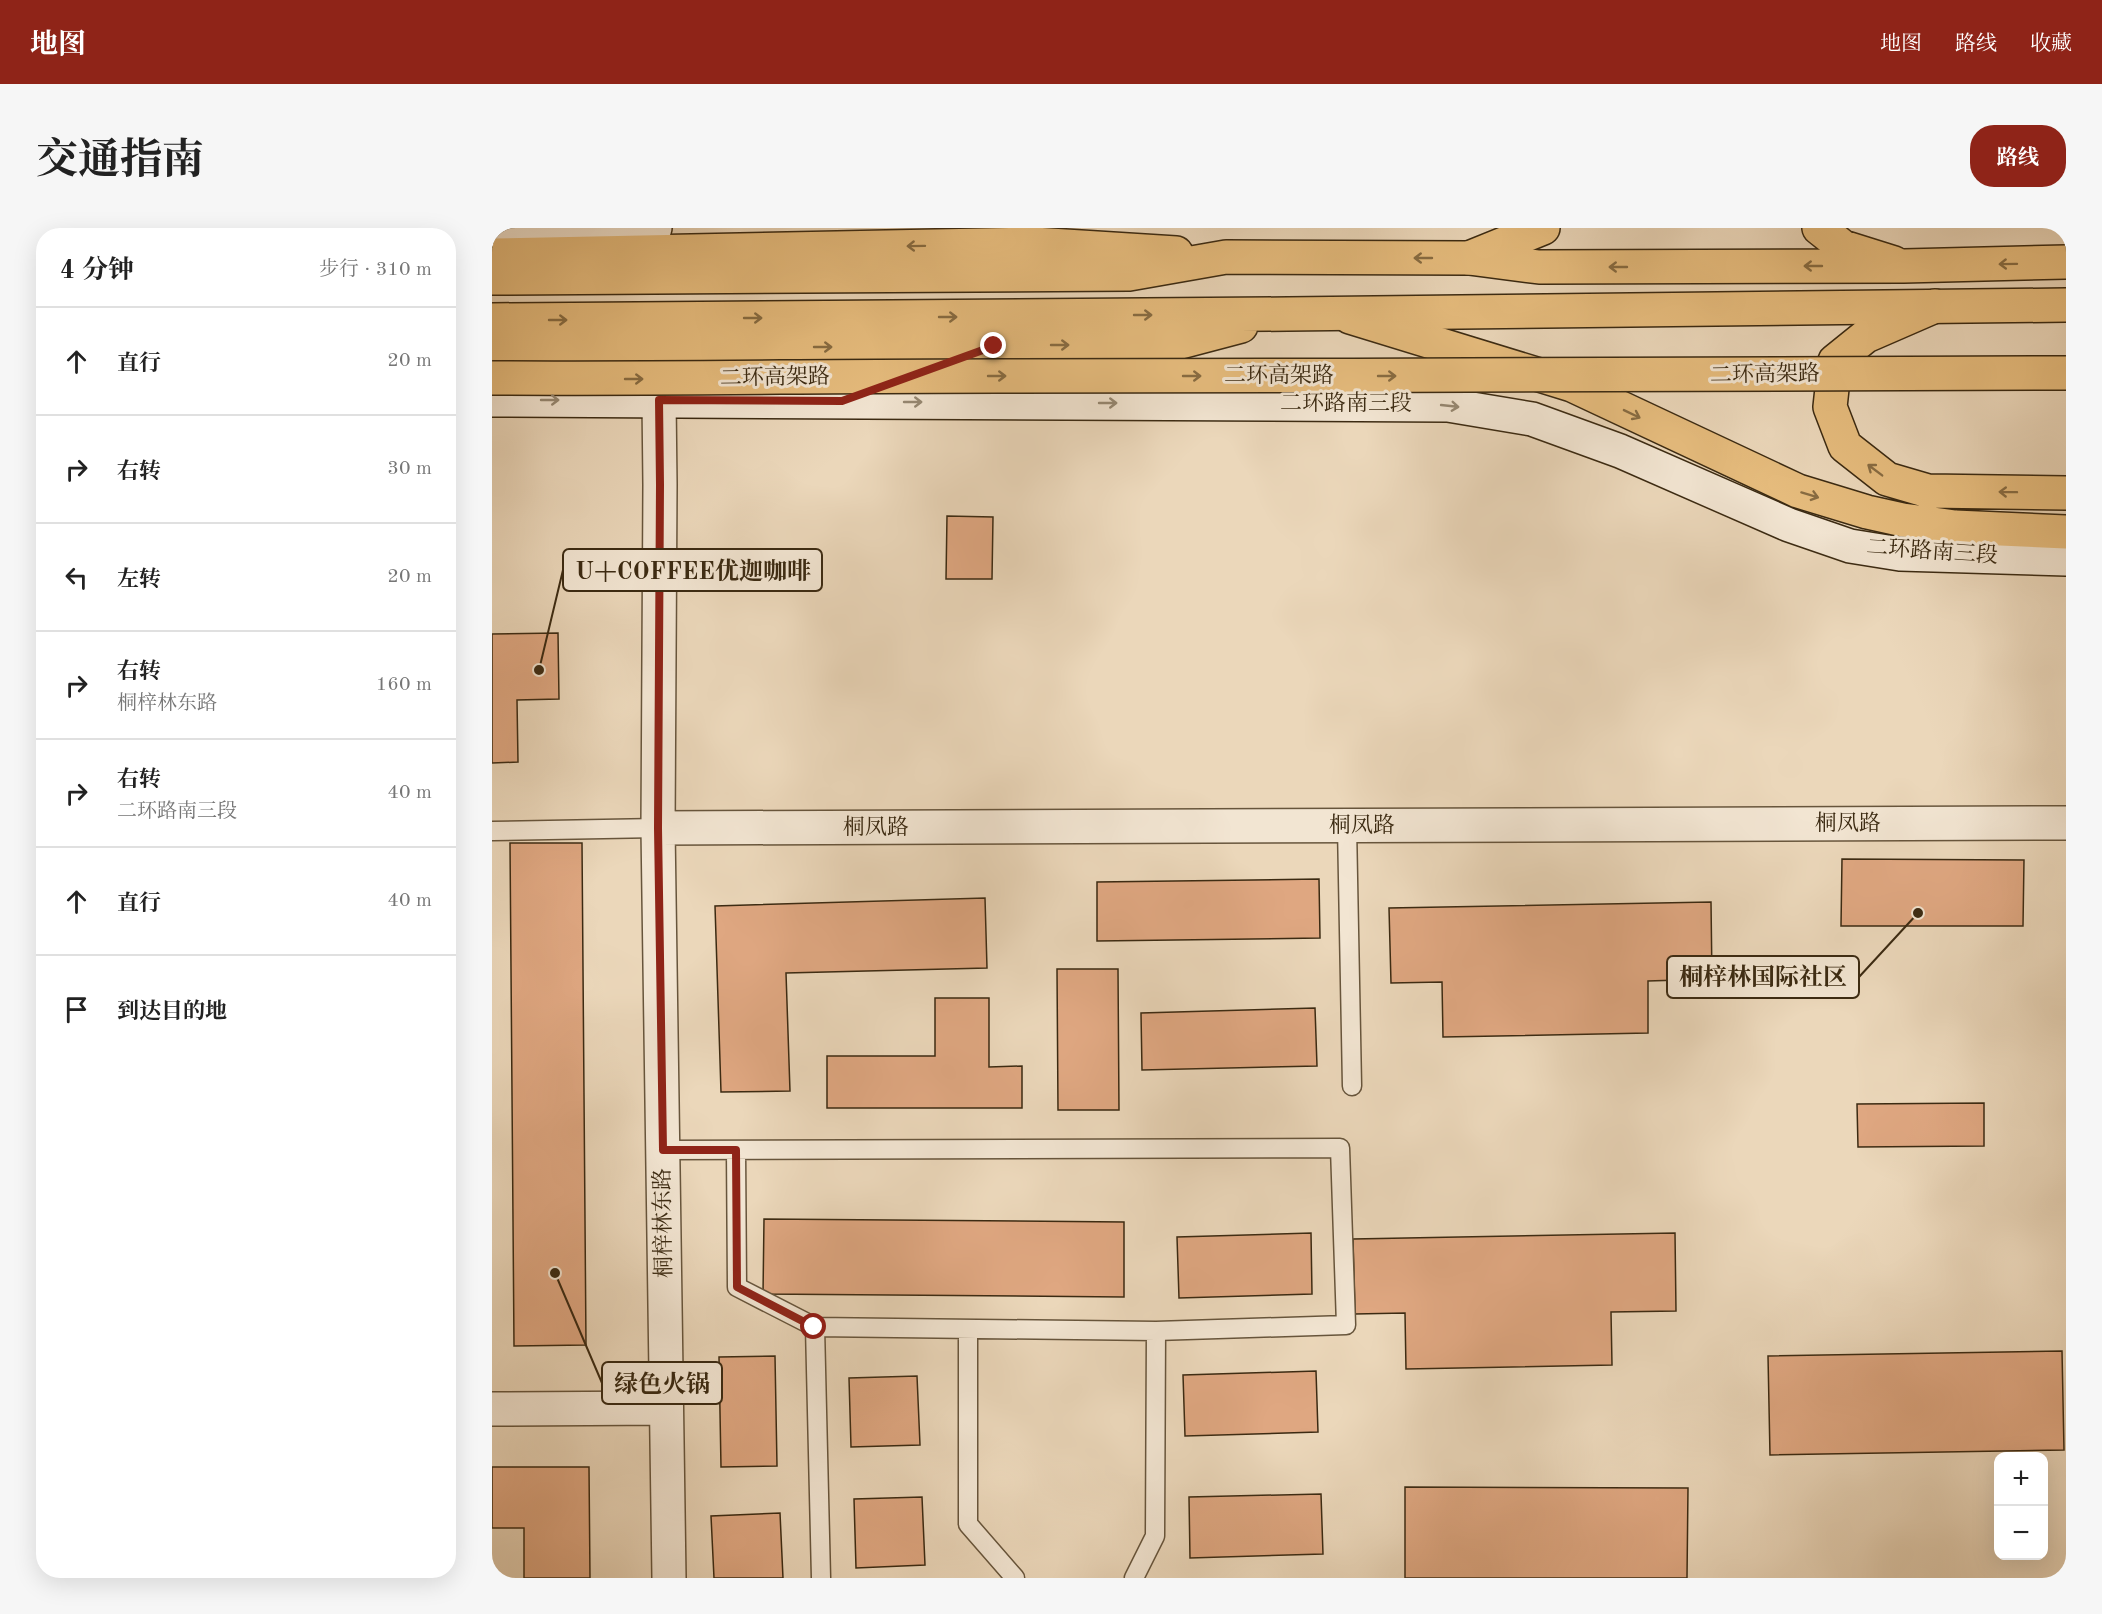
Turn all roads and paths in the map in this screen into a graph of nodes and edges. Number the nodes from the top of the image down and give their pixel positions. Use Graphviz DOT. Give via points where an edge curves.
graph roads {
  1 [pos="655,228"];
  2 [pos="815,228"];
  3 [pos="1042,228"];
  4 [pos="1543,228"];
  5 [pos="1819,228"];
  6 [pos="492,230"];
  7 [pos="1097,248"];
  8 [pos="492,249"];
  9 [pos="492,255"];
  10 [pos="1226,257"];
  11 [pos="1469,258"];
  12 [pos="2066,262"];
  13 [pos="1904,266"];
  14 [pos="492,278"];
  15 [pos="1937,305"];
  16 [pos="2066,305"];
  17 [pos="1339,313"];
  18 [pos="1288,314"];
  19 [pos="495,330"];
  20 [pos="994,346"];
  21 [pos="2066,373"];
  22 [pos="492,378"];
  23 [pos="1572,385"];
  24 [pos="492,400"];
  25 [pos="659,400"];
  26 [pos="842,401"];
  27 [pos="1607,446"];
  28 [pos="2066,493"];
  29 [pos="2066,531"];
  30 [pos="2066,559"];
  31 [pos="2066,823"];
  32 [pos="1347,826"];
  33 [pos="658,828"];
  34 [pos="492,831"];
  35 [pos="1352,1086"];
  36 [pos="663,1150"];
  37 [pos="736,1150"];
  38 [pos="814,1327"];
  39 [pos="968,1329"];
  40 [pos="1156,1331"];
  41 [pos="666,1408"];
  42 [pos="492,1409"];
  43 [pos="669,1578"];
  44 [pos="821,1578"];
  45 [pos="1015,1578"];
  46 [pos="1134,1578"];
  1 -- 6 [label="street"];
  2 -- 8 [label="main road"];
  3 -- 7 [label="street"];
  4 -- 11 [label="main road"];
  5 -- 13 [label="main road" via="1843,247"];
  7 -- 9 [label="main road, one-way" via="1022,244"];
  7 -- 10 [label="main road"];
  11 -- 10 [label="main road, one-way"];
  10 -- 14 [label="main road" via="1129,274"];
  13 -- 11 [label="main road, one-way" via="1539,267"];
  12 -- 13 [label="main road, one-way"];
  15 -- 16 [label="main road"];
  15 -- 17 [label="main road"];
  28 -- 15 [label="main road, one-way" via="1928,491 1887,479 1845,446 1830,407 1835,361 1866,336"];
  17 -- 18 [label="main road"];
  17 -- 23 [label="main road"];
  19 -- 18 [label="main road, one-way"];
  20 -- 18 [label="main road, one-way" via="1169,345"];
  19 -- 20 [label="main road, one-way"];
  20 -- 26 [label="street"];
  22 -- 21 [label="main road, 二环高架路, one-way, bridge"];
  23 -- 27 [label="street"];
  23 -- 29 [label="main road, one-way" via="1798,491 1867,512 1955,526"];
  24 -- 25 [label="street, 二环路南三段, one-way"];
  25 -- 26 [label="street, 二环路南三段"];
  25 -- 33 [label="street, 桐梓林东路"];
  26 -- 27 [label="street, 二环路南三段, one-way" via="1448,405 1532,419"];
  27 -- 30 [label="street, 二环路南三段" via="1789,525 1850,546 1900,554"];
  31 -- 32 [label="street, 桐凤路"];
  32 -- 33 [label="street, 桐凤路"];
  32 -- 35 [label="lane"];
  33 -- 34 [label="lane"];
  33 -- 36 [label="street, 桐梓林东路"];
  36 -- 37 [label="lane"];
  36 -- 41 [label="street, 桐梓林东路"];
  37 -- 38 [label="lane" via="737,1287"];
  37 -- 40 [label="lane" via="1340,1148 1346,1325"];
  38 -- 39 [label="lane"];
  38 -- 44 [label="lane"];
  39 -- 40 [label="lane"];
  39 -- 45 [label="lane" via="968,1524"];
  40 -- 46 [label="lane" via="1155,1536"];
  41 -- 42 [label="street"];
  41 -- 43 [label="street, 桐梓林东路"];
}
